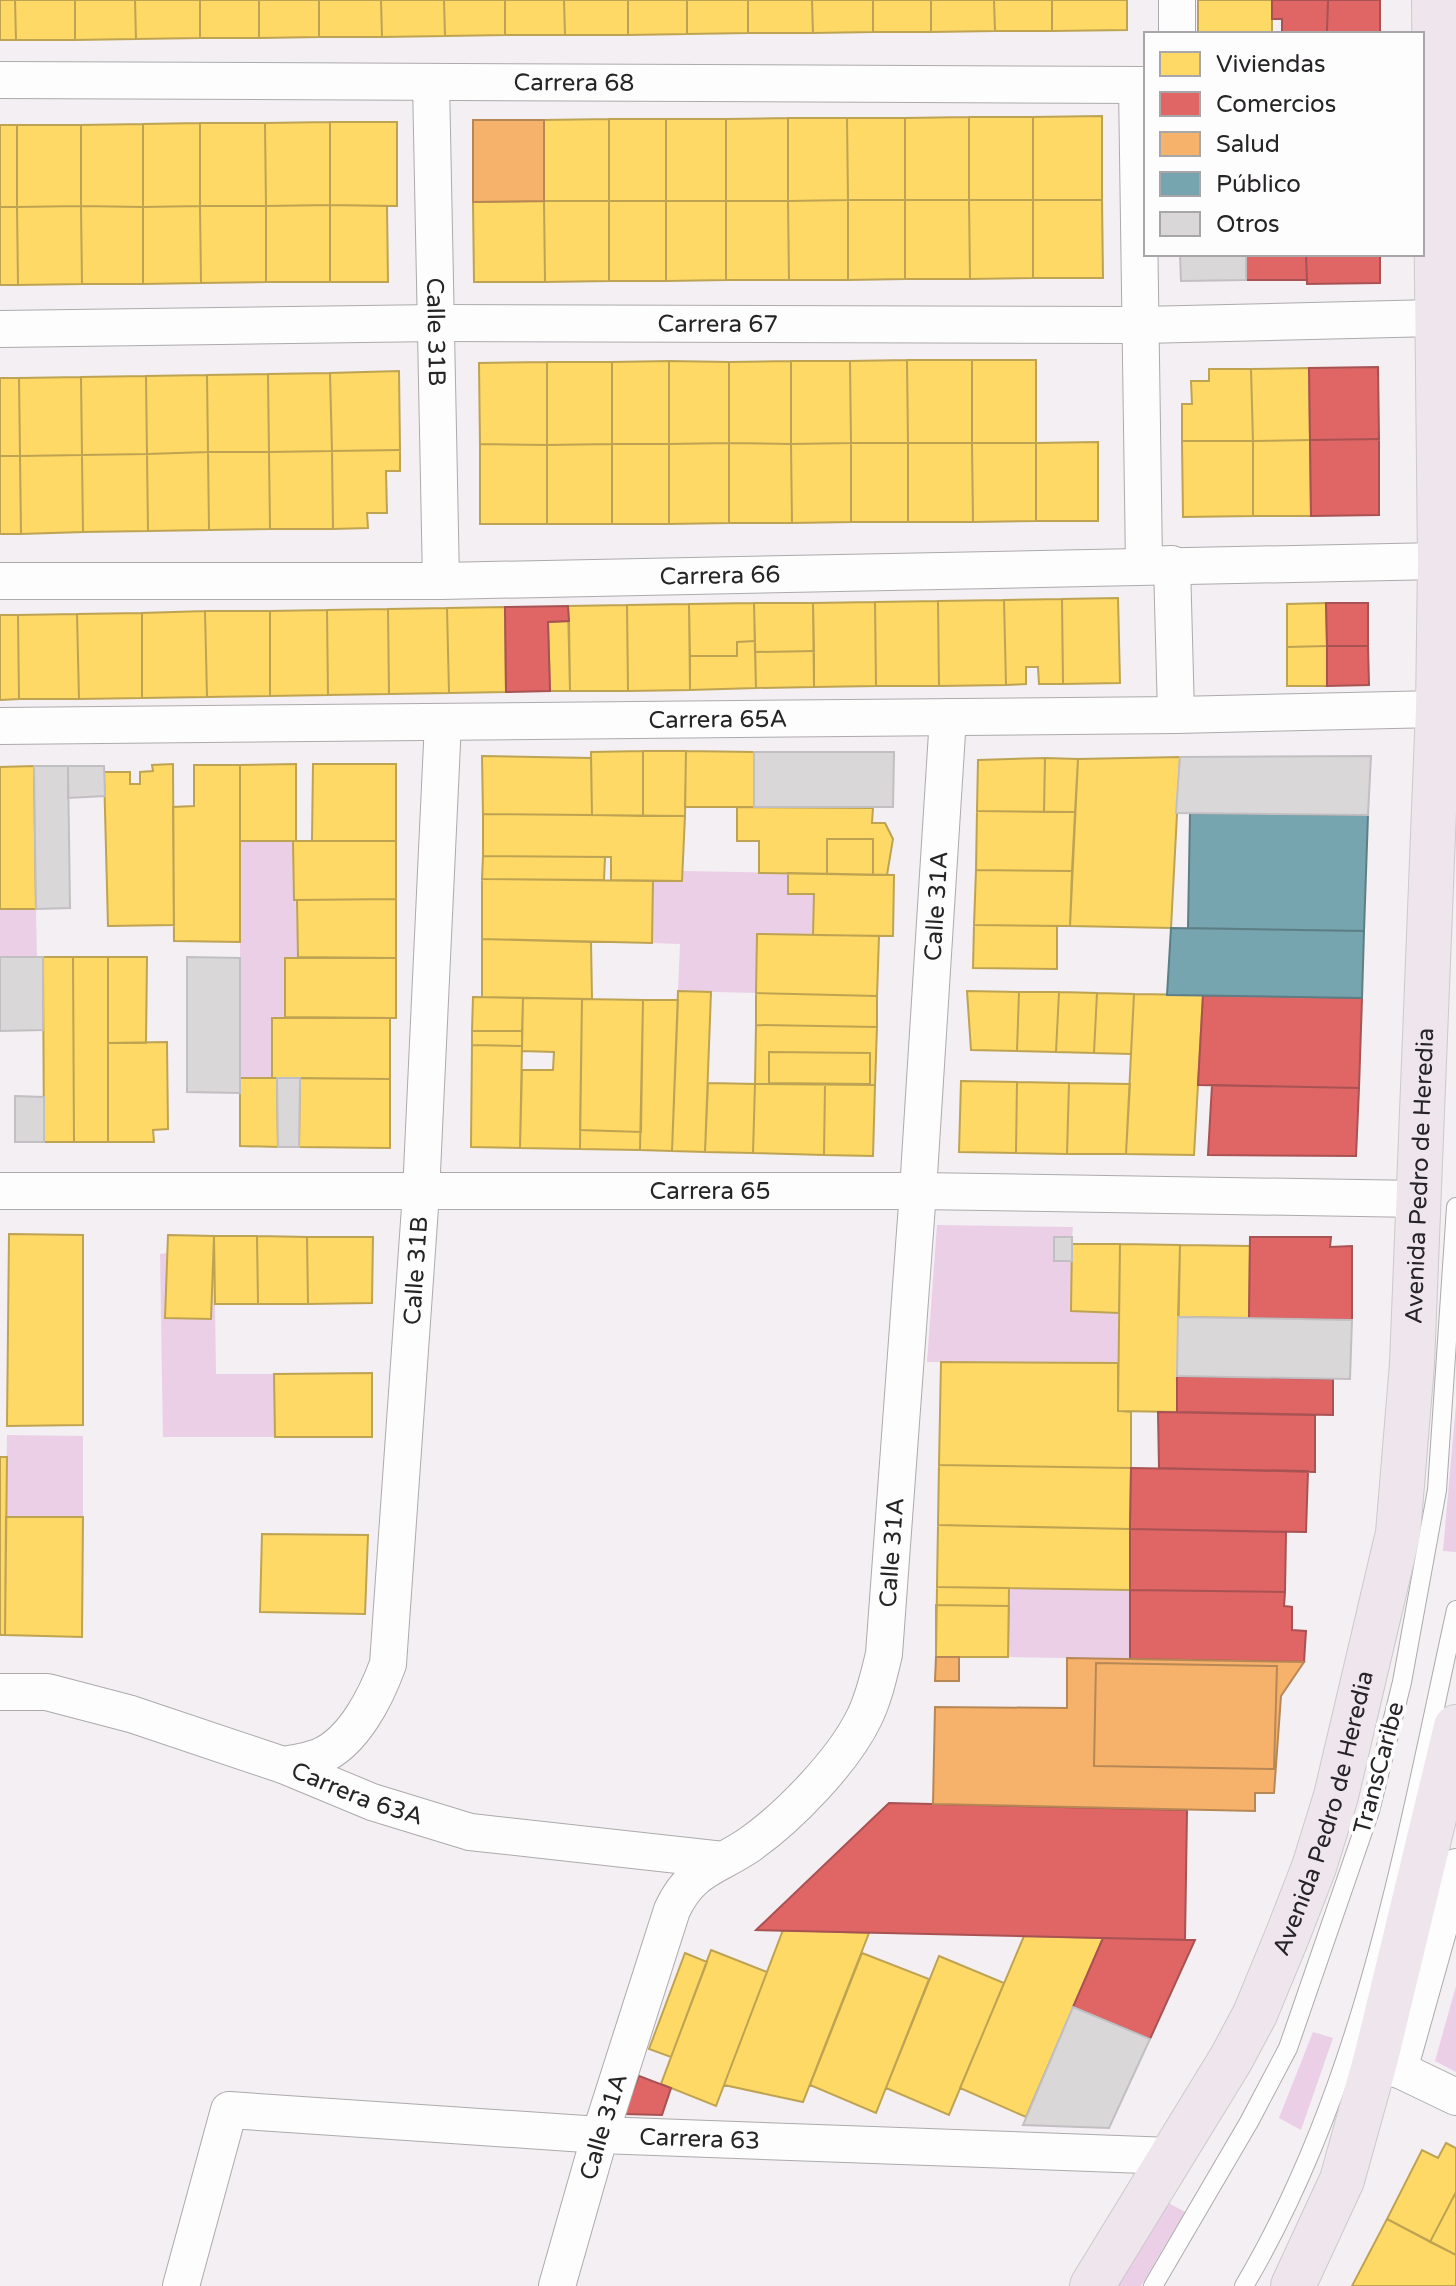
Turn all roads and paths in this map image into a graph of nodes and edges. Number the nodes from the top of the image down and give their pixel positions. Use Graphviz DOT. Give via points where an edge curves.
graph roads {
  1 [pos="1177,0"];
  2 [pos="1434,0"];
  3 [pos="1177,32"];
  4 [pos="0,80"];
  5 [pos="431,82"];
  6 [pos="1428,84"];
  7 [pos="1141,85"];
  8 [pos="1435,318"];
  9 [pos="437,323"];
  10 [pos="1141,325"];
  11 [pos="0,329"];
  12 [pos="1440,561"];
  13 [pos="1158,565"];
  14 [pos="0,581"];
  15 [pos="441,581"];
  16 [pos="1438,709"];
  17 [pos="1176,715"];
  18 [pos="948,717"];
  19 [pos="443,722"];
  20 [pos="0,726"];
  21 [pos="0,1191"];
  22 [pos="918,1191"];
  23 [pos="421,1193"];
  24 [pos="1438,1203"];
  25 [pos="1456,1610"];
  26 [pos="0,1692"];
  27 [pos="1456,1727"];
  28 [pos="283,1765"];
  29 [pos="723,1860"];
  30 [pos="1456,1867"];
  31 [pos="1387,2064"];
  32 [pos="1456,2097"];
  33 [pos="600,2135"];
  34 [pos="1172,2156"];
  35 [pos="181,2286"];
  36 [pos="557,2286"];
  37 [pos="1092,2286"];
  38 [pos="1153,2286"];
  39 [pos="1244,2286"];
  40 [pos="1293,2286"];
  1 -- 3 [label="street"];
  2 -- 6 [label="highway, Avenida Pedro de Heredia"];
  4 -- 5 [label="street, Carrera 68"];
  5 -- 7 [label="street, Carrera 68"];
  5 -- 9 [label="street, Calle 31B"];
  6 -- 8 [label="highway, Avenida Pedro de Heredia"];
  7 -- 10 [label="street"];
  8 -- 10 [label="street, Carrera 67"];
  8 -- 12 [label="highway, Avenida Pedro de Heredia"];
  9 -- 10 [label="street, Carrera 67"];
  9 -- 11 [label="street, Carrera 67"];
  9 -- 15 [label="street, Calle 31B"];
  10 -- 13 [label="street"];
  12 -- 13 [label="street, Carrera 66"];
  12 -- 16 [label="highway, Avenida Pedro de Heredia"];
  13 -- 15 [label="street, Carrera 66"];
  13 -- 17 [label="street"];
  14 -- 15 [label="street, Carrera 66"];
  16 -- 17 [label="street, Carrera 65A"];
  16 -- 24 [label="highway, Avenida Pedro de Heredia"];
  17 -- 18 [label="street, Carrera 65A"];
  18 -- 19 [label="street, Carrera 65A"];
  18 -- 22 [label="street, Calle 31A"];
  19 -- 20 [label="street, Carrera 65A"];
  19 -- 23 [label="street, Calle 31B"];
  21 -- 23 [label="street, Carrera 65"];
  22 -- 23 [label="street, Carrera 65"];
  22 -- 24 [label="street, Carrera 65"];
  22 -- 29 [label="street, Calle 31A" via="884,1654 877,1685 848,1743 809,1790 763,1834"];
  23 -- 28 [label="street, Calle 31B" via="388,1664 368,1707 338,1745 321,1756"];
  24 -- 34 [label="highway, Avenida Pedro de Heredia" via="1412,1364 1398,1533 1336,1796 1314,1867 1255,2014"];
  24 -- 38 [label="lane, TransCaribe" via="1437,1490 1405,1667 1370,1811 1288,2048"];
  25 -- 39 [label="lane, TransCaribe" via="1393,1896 1351,2043 1309,2159"];
  26 -- 28 [label="street, Carrera 63A" via="76,1698"];
  27 -- 31 [label="highway"];
  28 -- 29 [label="street, Carrera 63A" via="372,1802 470,1832"];
  29 -- 33 [label="street, Calle 31A" via="682,1888 672,1910"];
  30 -- 31 [label="street"];
  31 -- 32 [label="street"];
  31 -- 40 [label="highway"];
  33 -- 34 [label="street, Carrera 63"];
  33 -- 35 [label="street, Carrera 63" via="229,2110"];
  33 -- 36 [label="street, Calle 31A"];
  34 -- 37 [label="highway, Avenida Pedro de Heredia"];
}
